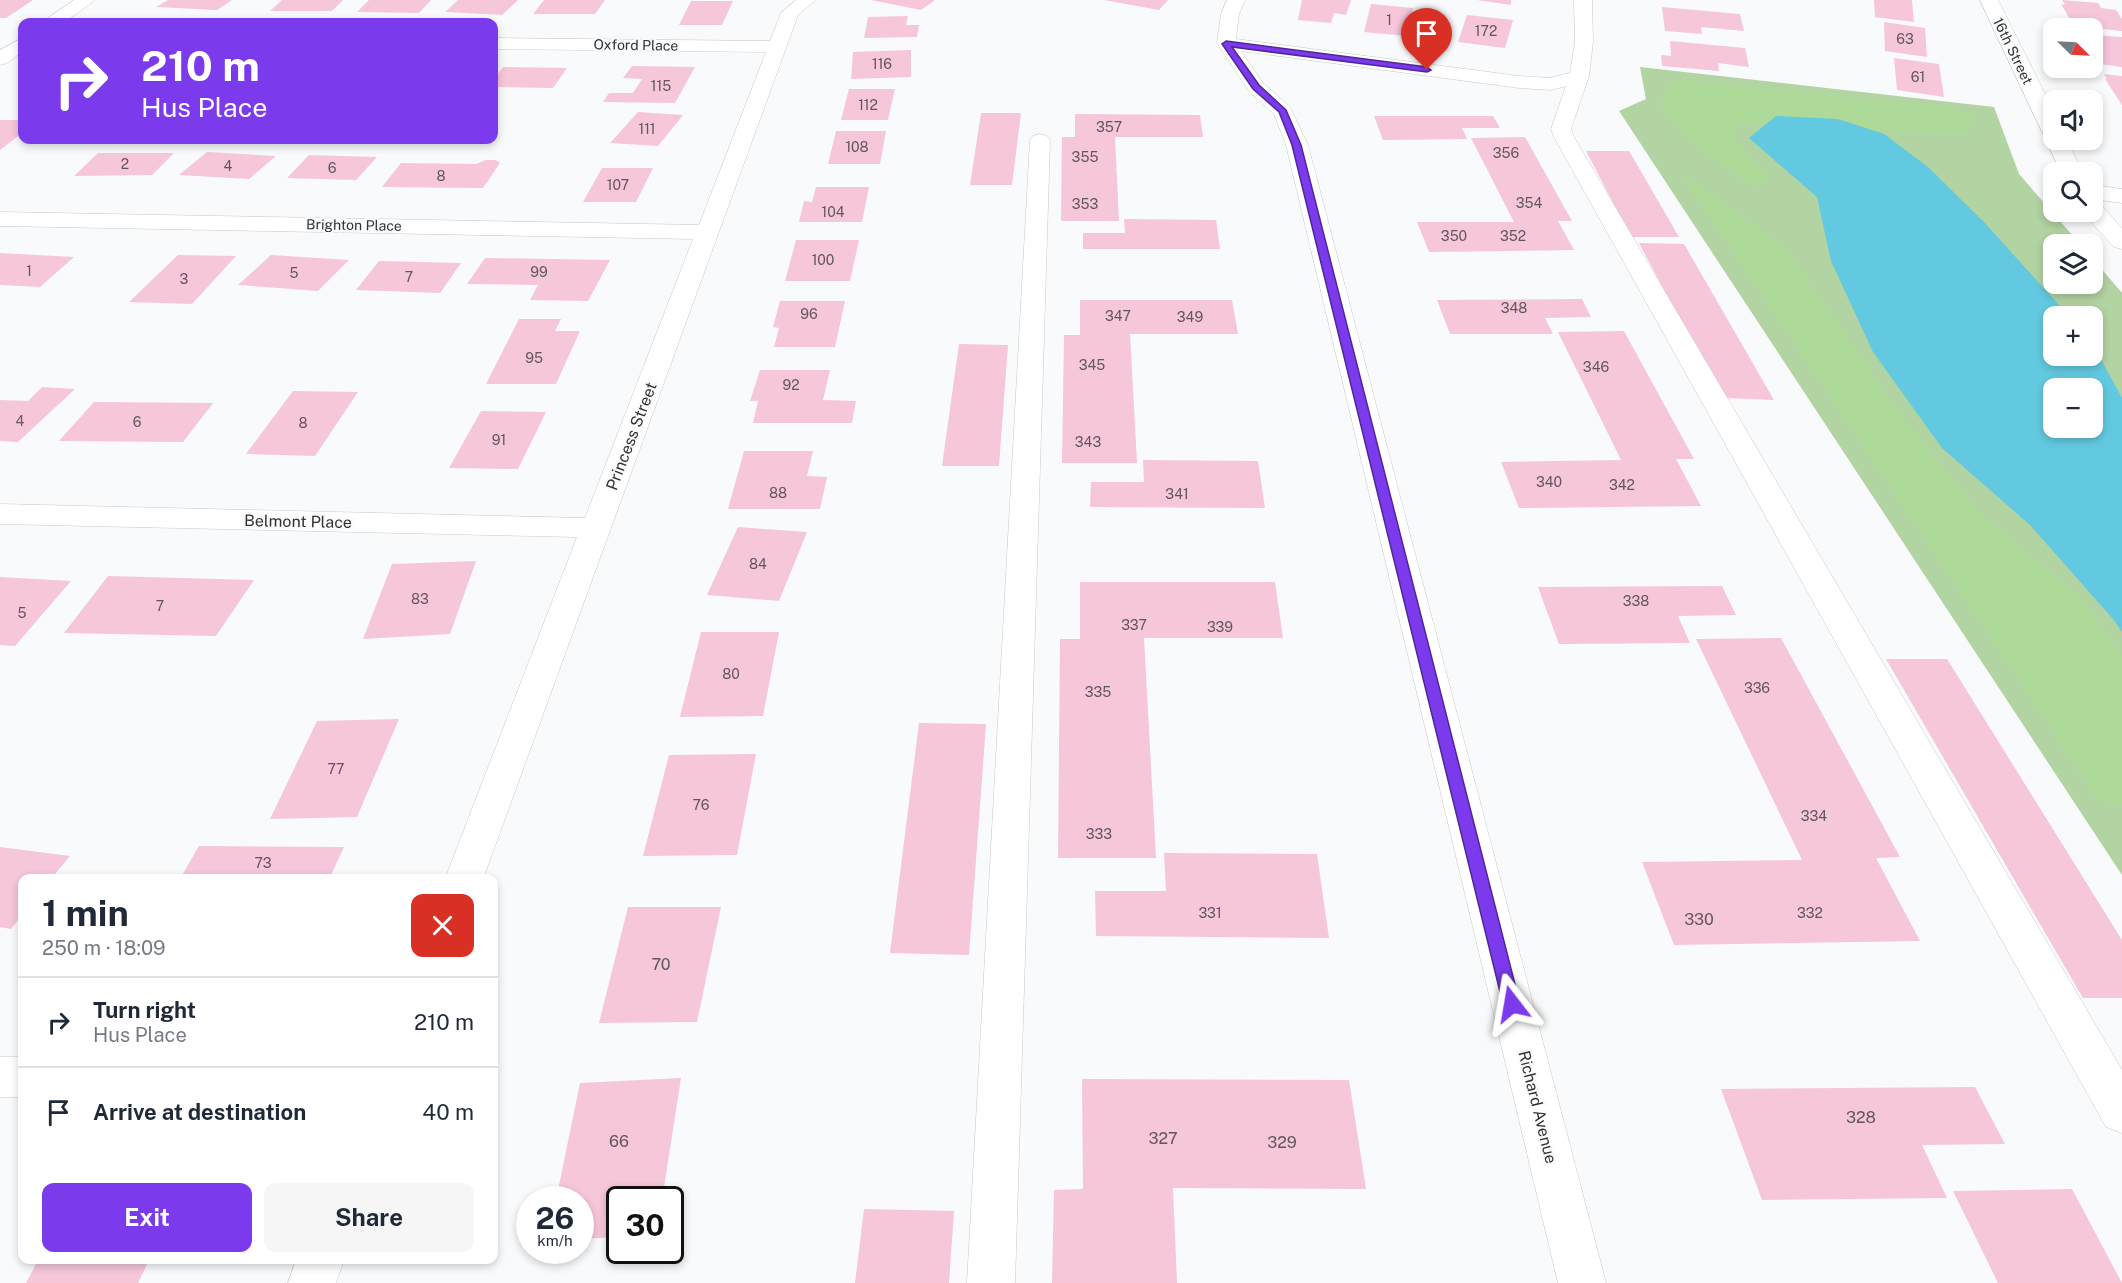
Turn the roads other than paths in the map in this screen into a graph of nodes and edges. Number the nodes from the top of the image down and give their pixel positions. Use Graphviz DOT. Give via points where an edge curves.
graph roads {
  1 [pos="86,0"];
  2 [pos="807,0"];
  3 [pos="1236,0"];
  4 [pos="1583,0"];
  5 [pos="1989,0"];
  6 [pos="60,18"];
  7 [pos="498,43"];
  8 [pos="1226,44"];
  9 [pos="18,47"];
  10 [pos="778,47"];
  11 [pos="0,59"];
  12 [pos="1579,76"];
  13 [pos="2043,111"];
  14 [pos="1040,140"];
  15 [pos="2103,193"];
  16 [pos="2122,196"];
  17 [pos="0,219"];
  18 [pos="2103,221"];
  19 [pos="708,232"];
  20 [pos="2122,242"];
  21 [pos="0,514"];
  22 [pos="596,528"];
  23 [pos="466,874"];
  24 [pos="0,1077"];
  25 [pos="18,1077"];
  26 [pos="2122,1112"];
  27 [pos="319,1264"];
  28 [pos="312,1283"];
  29 [pos="991,1283"];
  30 [pos="1582,1283"];
  1 -- 6 [label="street"];
  2 -- 10 [label="street, Princess Street" via="790,13"];
  3 -- 8 [label="street"];
  4 -- 12 [label="street" via="1584,42"];
  5 -- 13 [label="street, 16th Street"];
  7 -- 10 [label="street, Oxford Place"];
  8 -- 12 [label="street" via="1551,84"];
  8 -- 30 [label="street, Richard Avenue" via="1256,87 1283,111 1297,145"];
  9 -- 11 [label="street"];
  10 -- 19 [label="street, Princess Street"];
  12 -- 26 [label="street" via="1561,129 1564,137"];
  14 -- 29 [label="street"];
  15 -- 16 [label="street"];
  17 -- 19 [label="street, Brighton Place"];
  18 -- 20 [label="street"];
  19 -- 22 [label="street, Princess Street"];
  21 -- 22 [label="street, Belmont Place"];
  22 -- 23 [label="street, Princess Street"];
  24 -- 25 [label="street"];
  27 -- 28 [label="street"];
}
